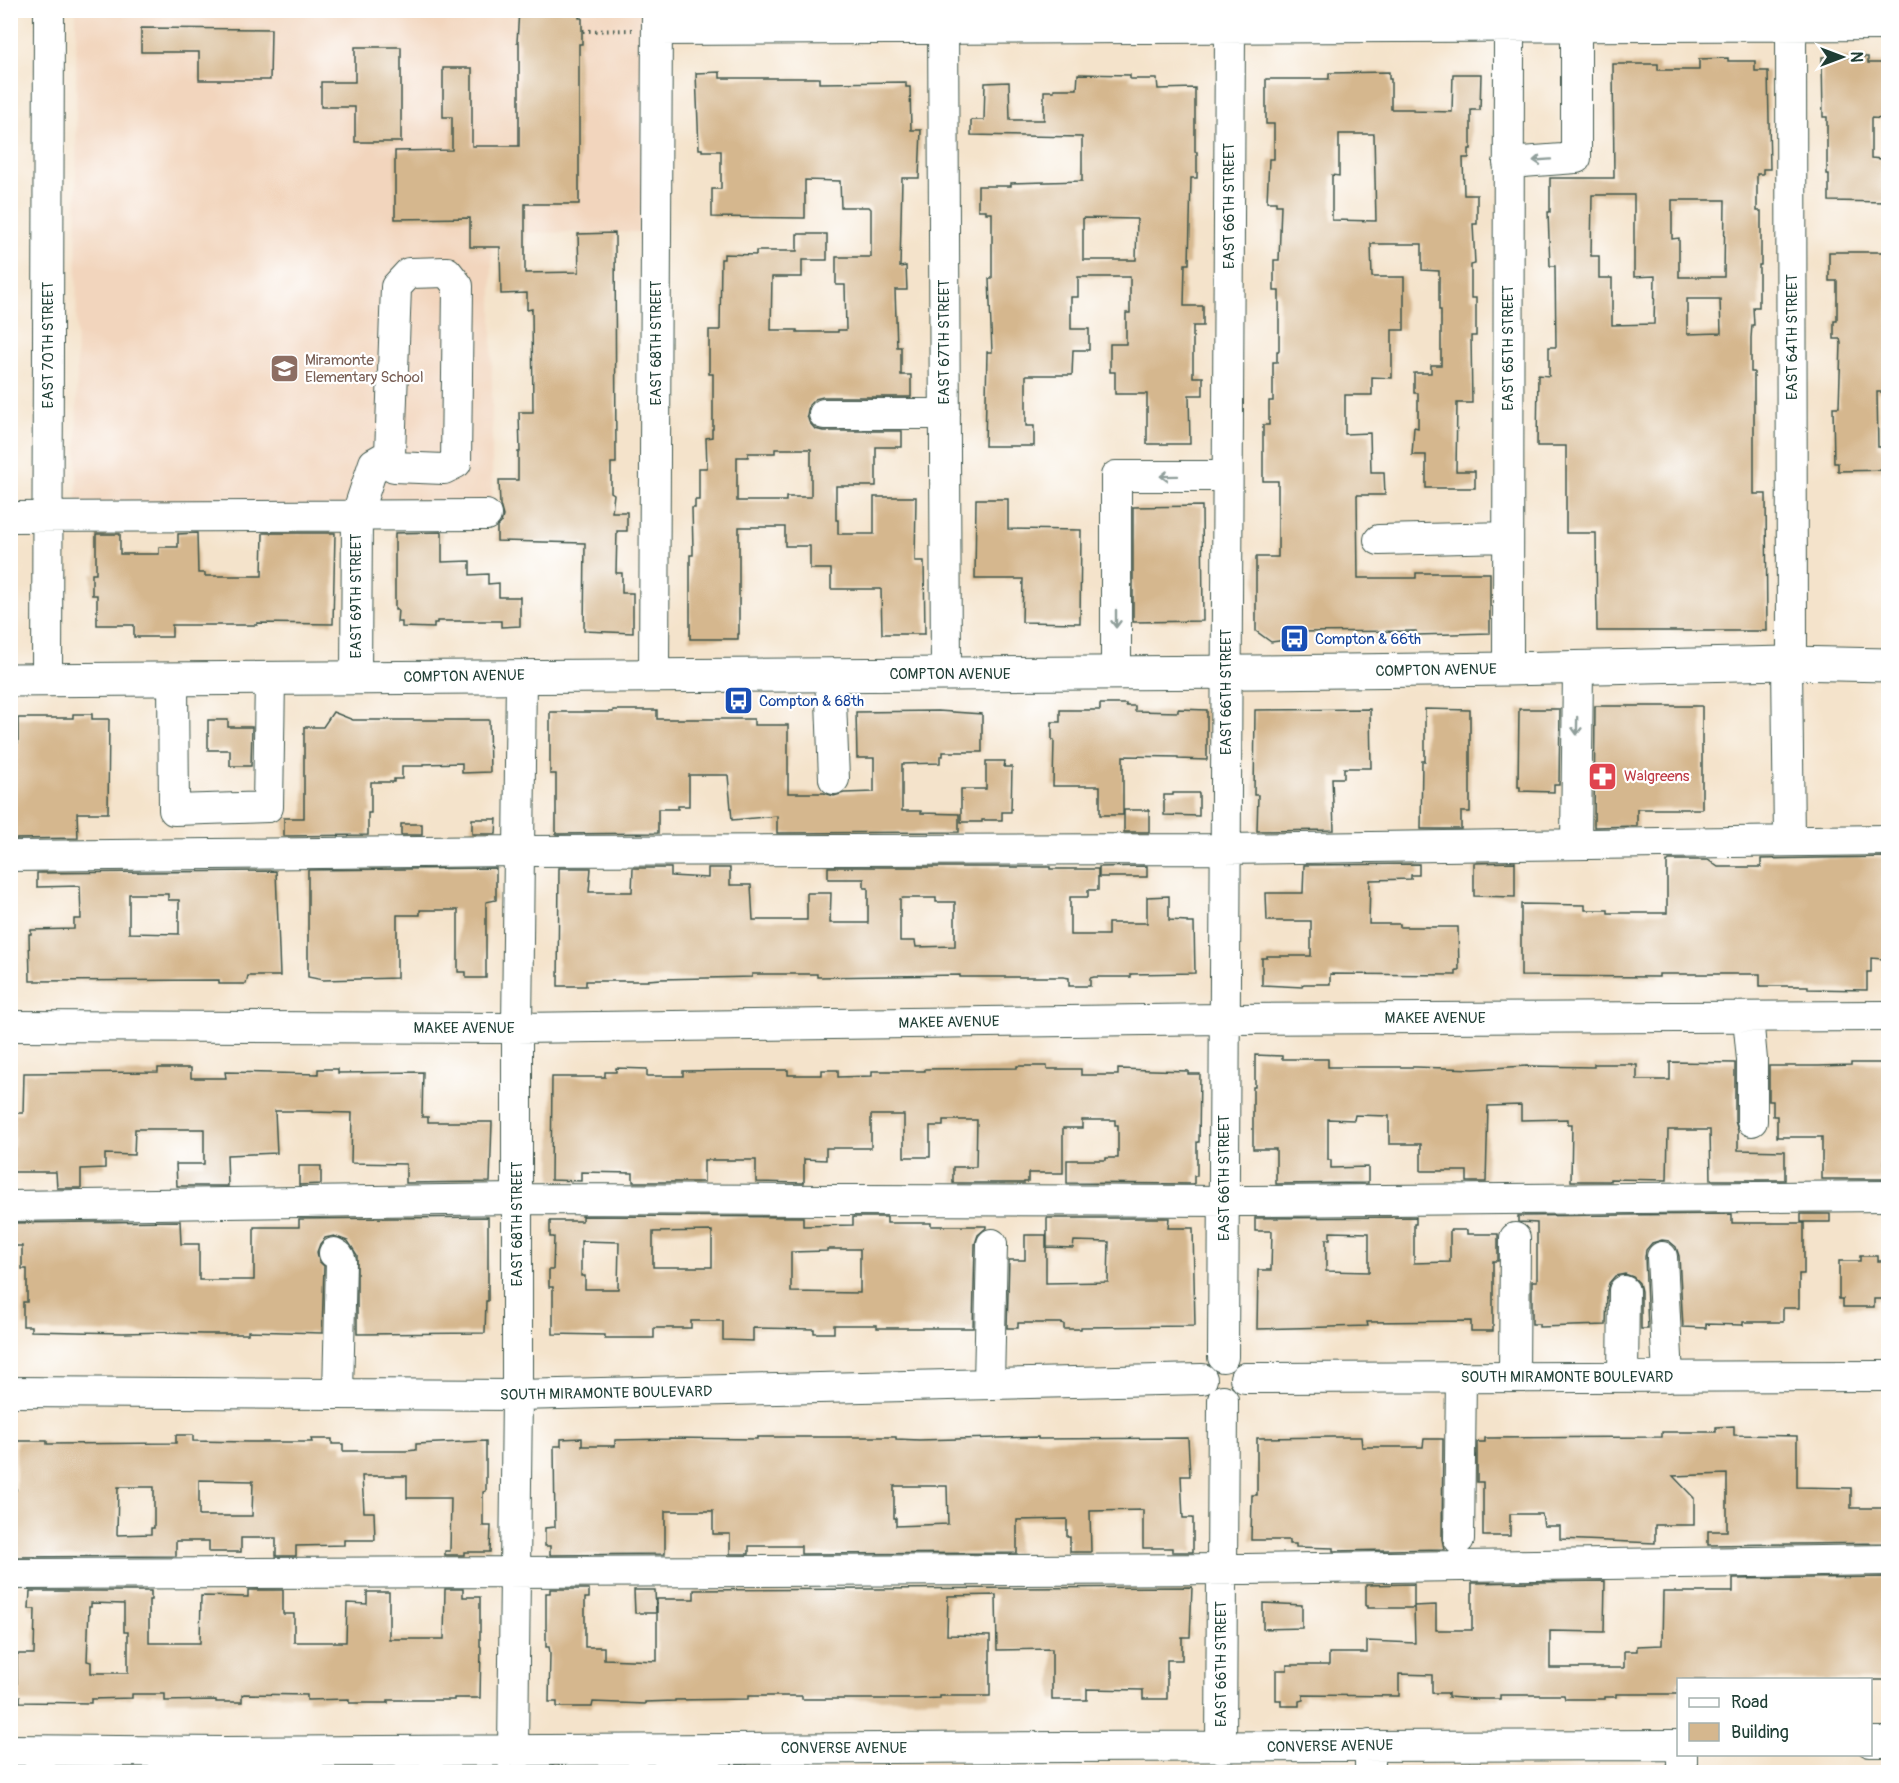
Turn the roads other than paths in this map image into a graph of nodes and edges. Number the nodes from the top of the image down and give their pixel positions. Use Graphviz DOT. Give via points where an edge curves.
graph roads {
  1 [pos="49,10"];
  2 [pos="1791,18"];
  3 [pos="657,20"];
  4 [pos="943,20"];
  5 [pos="1888,25"];
  6 [pos="1509,26"];
  7 [pos="1576,26"];
  8 [pos="1230,28"];
  9 [pos="1508,163"];
  10 [pos="824,414"];
  11 [pos="945,414"];
  12 [pos="390,454"];
  13 [pos="1227,476"];
  14 [pos="357,514"];
  15 [pos="486,515"];
  16 [pos="10,517"];
  17 [pos="48,517"];
  18 [pos="1508,537"];
  19 [pos="1378,540"];
  20 [pos="1789,663"];
  21 [pos="1888,665"];
  22 [pos="1578,668"];
  23 [pos="1508,669"];
  24 [pos="1226,672"];
  25 [pos="1116,673"];
  26 [pos="830,674"];
  27 [pos="946,674"];
  28 [pos="654,675"];
  29 [pos="521,676"];
  30 [pos="270,678"];
  31 [pos="356,678"];
  32 [pos="47,679"];
  33 [pos="172,679"];
  34 [pos="10,680"];
  35 [pos="834,778"];
  36 [pos="1888,840"];
  37 [pos="1789,841"];
  38 [pos="1576,844"];
  39 [pos="1225,849"];
  40 [pos="519,851"];
  41 [pos="10,855"];
  42 [pos="1888,1016"];
  43 [pos="1748,1017"];
  44 [pos="1224,1019"];
  45 [pos="10,1026"];
  46 [pos="517,1028"];
  47 [pos="1752,1121"];
  48 [pos="1888,1196"];
  49 [pos="517,1199"];
  50 [pos="1224,1201"];
  51 [pos="10,1206"];
  52 [pos="1515,1238"];
  53 [pos="992,1244"];
  54 [pos="334,1253"];
  55 [pos="1662,1257"];
  56 [pos="1624,1291"];
  57 [pos="1222,1357"];
  58 [pos="1888,1376"];
  59 [pos="1461,1377"];
  60 [pos="1514,1377"];
  61 [pos="1623,1377"];
  62 [pos="1668,1377"];
  63 [pos="1245,1378"];
  64 [pos="1202,1379"];
  65 [pos="988,1384"];
  66 [pos="10,1392"];
  67 [pos="338,1394"];
  68 [pos="517,1395"];
  69 [pos="1222,1400"];
  70 [pos="1459,1539"];
  71 [pos="1888,1560"];
  72 [pos="1221,1569"];
  73 [pos="515,1571"];
  74 [pos="10,1574"];
  75 [pos="1872,1742"];
  76 [pos="1888,1742"];
  77 [pos="1677,1745"];
  78 [pos="1221,1748"];
  79 [pos="10,1750"];
  80 [pos="1682,1756"];
  81 [pos="1370,1759"];
  82 [pos="750,1760"];
  83 [pos="1066,1760"];
  84 [pos="514,1761"];
  85 [pos="224,1762"];
  86 [pos="1682,1773"];
  1 -- 17 [label="street, EAST 70TH STREET"];
  2 -- 5 [label="street"];
  2 -- 7 [label="street"];
  2 -- 20 [label="street, EAST 64TH STREET"];
  3 -- 4 [label="street"];
  3 -- 28 [label="street, EAST 68TH STREET"];
  4 -- 8 [label="street"];
  4 -- 11 [label="street, EAST 67TH STREET"];
  6 -- 7 [label="street"];
  6 -- 8 [label="street"];
  6 -- 9 [label="street, EAST 65TH STREET"];
  7 -- 9 [label="street, one-way" via="1576,158"];
  8 -- 13 [label="street, EAST 66TH STREET"];
  9 -- 18 [label="street, EAST 65TH STREET"];
  10 -- 11 [label="street"];
  11 -- 27 [label="street, EAST 67TH STREET"];
  12 -- 12 [label="street" via="394,467 444,469 456,463 458,286 447,272 409,273 396,287"];
  12 -- 14 [label="street, EAST 69TH STREET" via="374,463"];
  13 -- 24 [label="street, EAST 66TH STREET"];
  13 -- 25 [label="street, one-way" via="1116,476"];
  14 -- 15 [label="street"];
  14 -- 17 [label="street"];
  14 -- 31 [label="street, EAST 69TH STREET"];
  16 -- 17 [label="street"];
  17 -- 32 [label="street, EAST 70TH STREET"];
  18 -- 19 [label="street"];
  18 -- 23 [label="street, EAST 65TH STREET"];
  20 -- 21 [label="main road, COMPTON AVENUE"];
  20 -- 22 [label="main road, COMPTON AVENUE"];
  20 -- 37 [label="street, EAST 64TH STREET"];
  22 -- 23 [label="main road, COMPTON AVENUE"];
  22 -- 38 [label="street, one-way"];
  23 -- 24 [label="main road, COMPTON AVENUE"];
  24 -- 25 [label="main road, COMPTON AVENUE"];
  24 -- 39 [label="street, EAST 66TH STREET"];
  25 -- 27 [label="main road, COMPTON AVENUE"];
  26 -- 27 [label="main road, COMPTON AVENUE"];
  26 -- 28 [label="main road, COMPTON AVENUE"];
  26 -- 35 [label="street"];
  28 -- 29 [label="main road, COMPTON AVENUE"];
  29 -- 31 [label="main road, COMPTON AVENUE"];
  29 -- 40 [label="street, EAST 68TH STREET"];
  30 -- 31 [label="main road, COMPTON AVENUE"];
  30 -- 33 [label="main road, COMPTON AVENUE"];
  30 -- 33 [label="street" via="268,807 174,810"];
  32 -- 33 [label="main road, COMPTON AVENUE"];
  32 -- 34 [label="main road, COMPTON AVENUE"];
  36 -- 37 [label="street"];
  37 -- 38 [label="street"];
  38 -- 39 [label="street"];
  39 -- 40 [label="street"];
  39 -- 44 [label="street, EAST 66TH STREET"];
  40 -- 41 [label="street"];
  40 -- 46 [label="street, EAST 68TH STREET"];
  42 -- 43 [label="street, MAKEE AVENUE"];
  43 -- 44 [label="street, MAKEE AVENUE"];
  43 -- 47 [label="street"];
  44 -- 46 [label="street, MAKEE AVENUE"];
  44 -- 50 [label="street, EAST 66TH STREET"];
  45 -- 46 [label="street, MAKEE AVENUE"];
  46 -- 49 [label="street, EAST 68TH STREET"];
  48 -- 50 [label="street"];
  49 -- 50 [label="street"];
  49 -- 51 [label="street"];
  49 -- 68 [label="street, EAST 68TH STREET"];
  50 -- 57 [label="street, EAST 66TH STREET"];
  52 -- 60 [label="street"];
  53 -- 65 [label="street"];
  54 -- 67 [label="street" via="340,1261"];
  55 -- 62 [label="street"];
  56 -- 61 [label="street"];
  57 -- 63 [label="street" via="1236,1361"];
  57 -- 64 [label="street" via="1206,1366"];
  58 -- 62 [label="street, SOUTH MIRAMONTE BOULEVARD"];
  59 -- 60 [label="street, SOUTH MIRAMONTE BOULEVARD"];
  59 -- 63 [label="street, SOUTH MIRAMONTE BOULEVARD"];
  59 -- 70 [label="street"];
  60 -- 61 [label="street, SOUTH MIRAMONTE BOULEVARD"];
  61 -- 62 [label="street, SOUTH MIRAMONTE BOULEVARD"];
  63 -- 69 [label="street" via="1241,1392"];
  64 -- 65 [label="street, SOUTH MIRAMONTE BOULEVARD"];
  64 -- 69 [label="street" via="1206,1391"];
  65 -- 68 [label="street, SOUTH MIRAMONTE BOULEVARD"];
  66 -- 67 [label="street, SOUTH MIRAMONTE BOULEVARD"];
  67 -- 68 [label="street, SOUTH MIRAMONTE BOULEVARD"];
  68 -- 73 [label="street, EAST 68TH STREET"];
  69 -- 72 [label="street, EAST 66TH STREET"];
  71 -- 72 [label="street"];
  72 -- 73 [label="street"];
  72 -- 78 [label="street, EAST 66TH STREET"];
  73 -- 74 [label="street"];
  73 -- 84 [label="street, EAST 68TH STREET"];
  75 -- 76 [label="street"];
  77 -- 81 [label="street, CONVERSE AVENUE"];
  78 -- 81 [label="street, CONVERSE AVENUE"];
  78 -- 83 [label="street, CONVERSE AVENUE"];
  79 -- 85 [label="street, CONVERSE AVENUE"];
  80 -- 86 [label="street"];
  82 -- 83 [label="street, CONVERSE AVENUE"];
  82 -- 84 [label="street, CONVERSE AVENUE"];
  84 -- 85 [label="street, CONVERSE AVENUE"];
}
